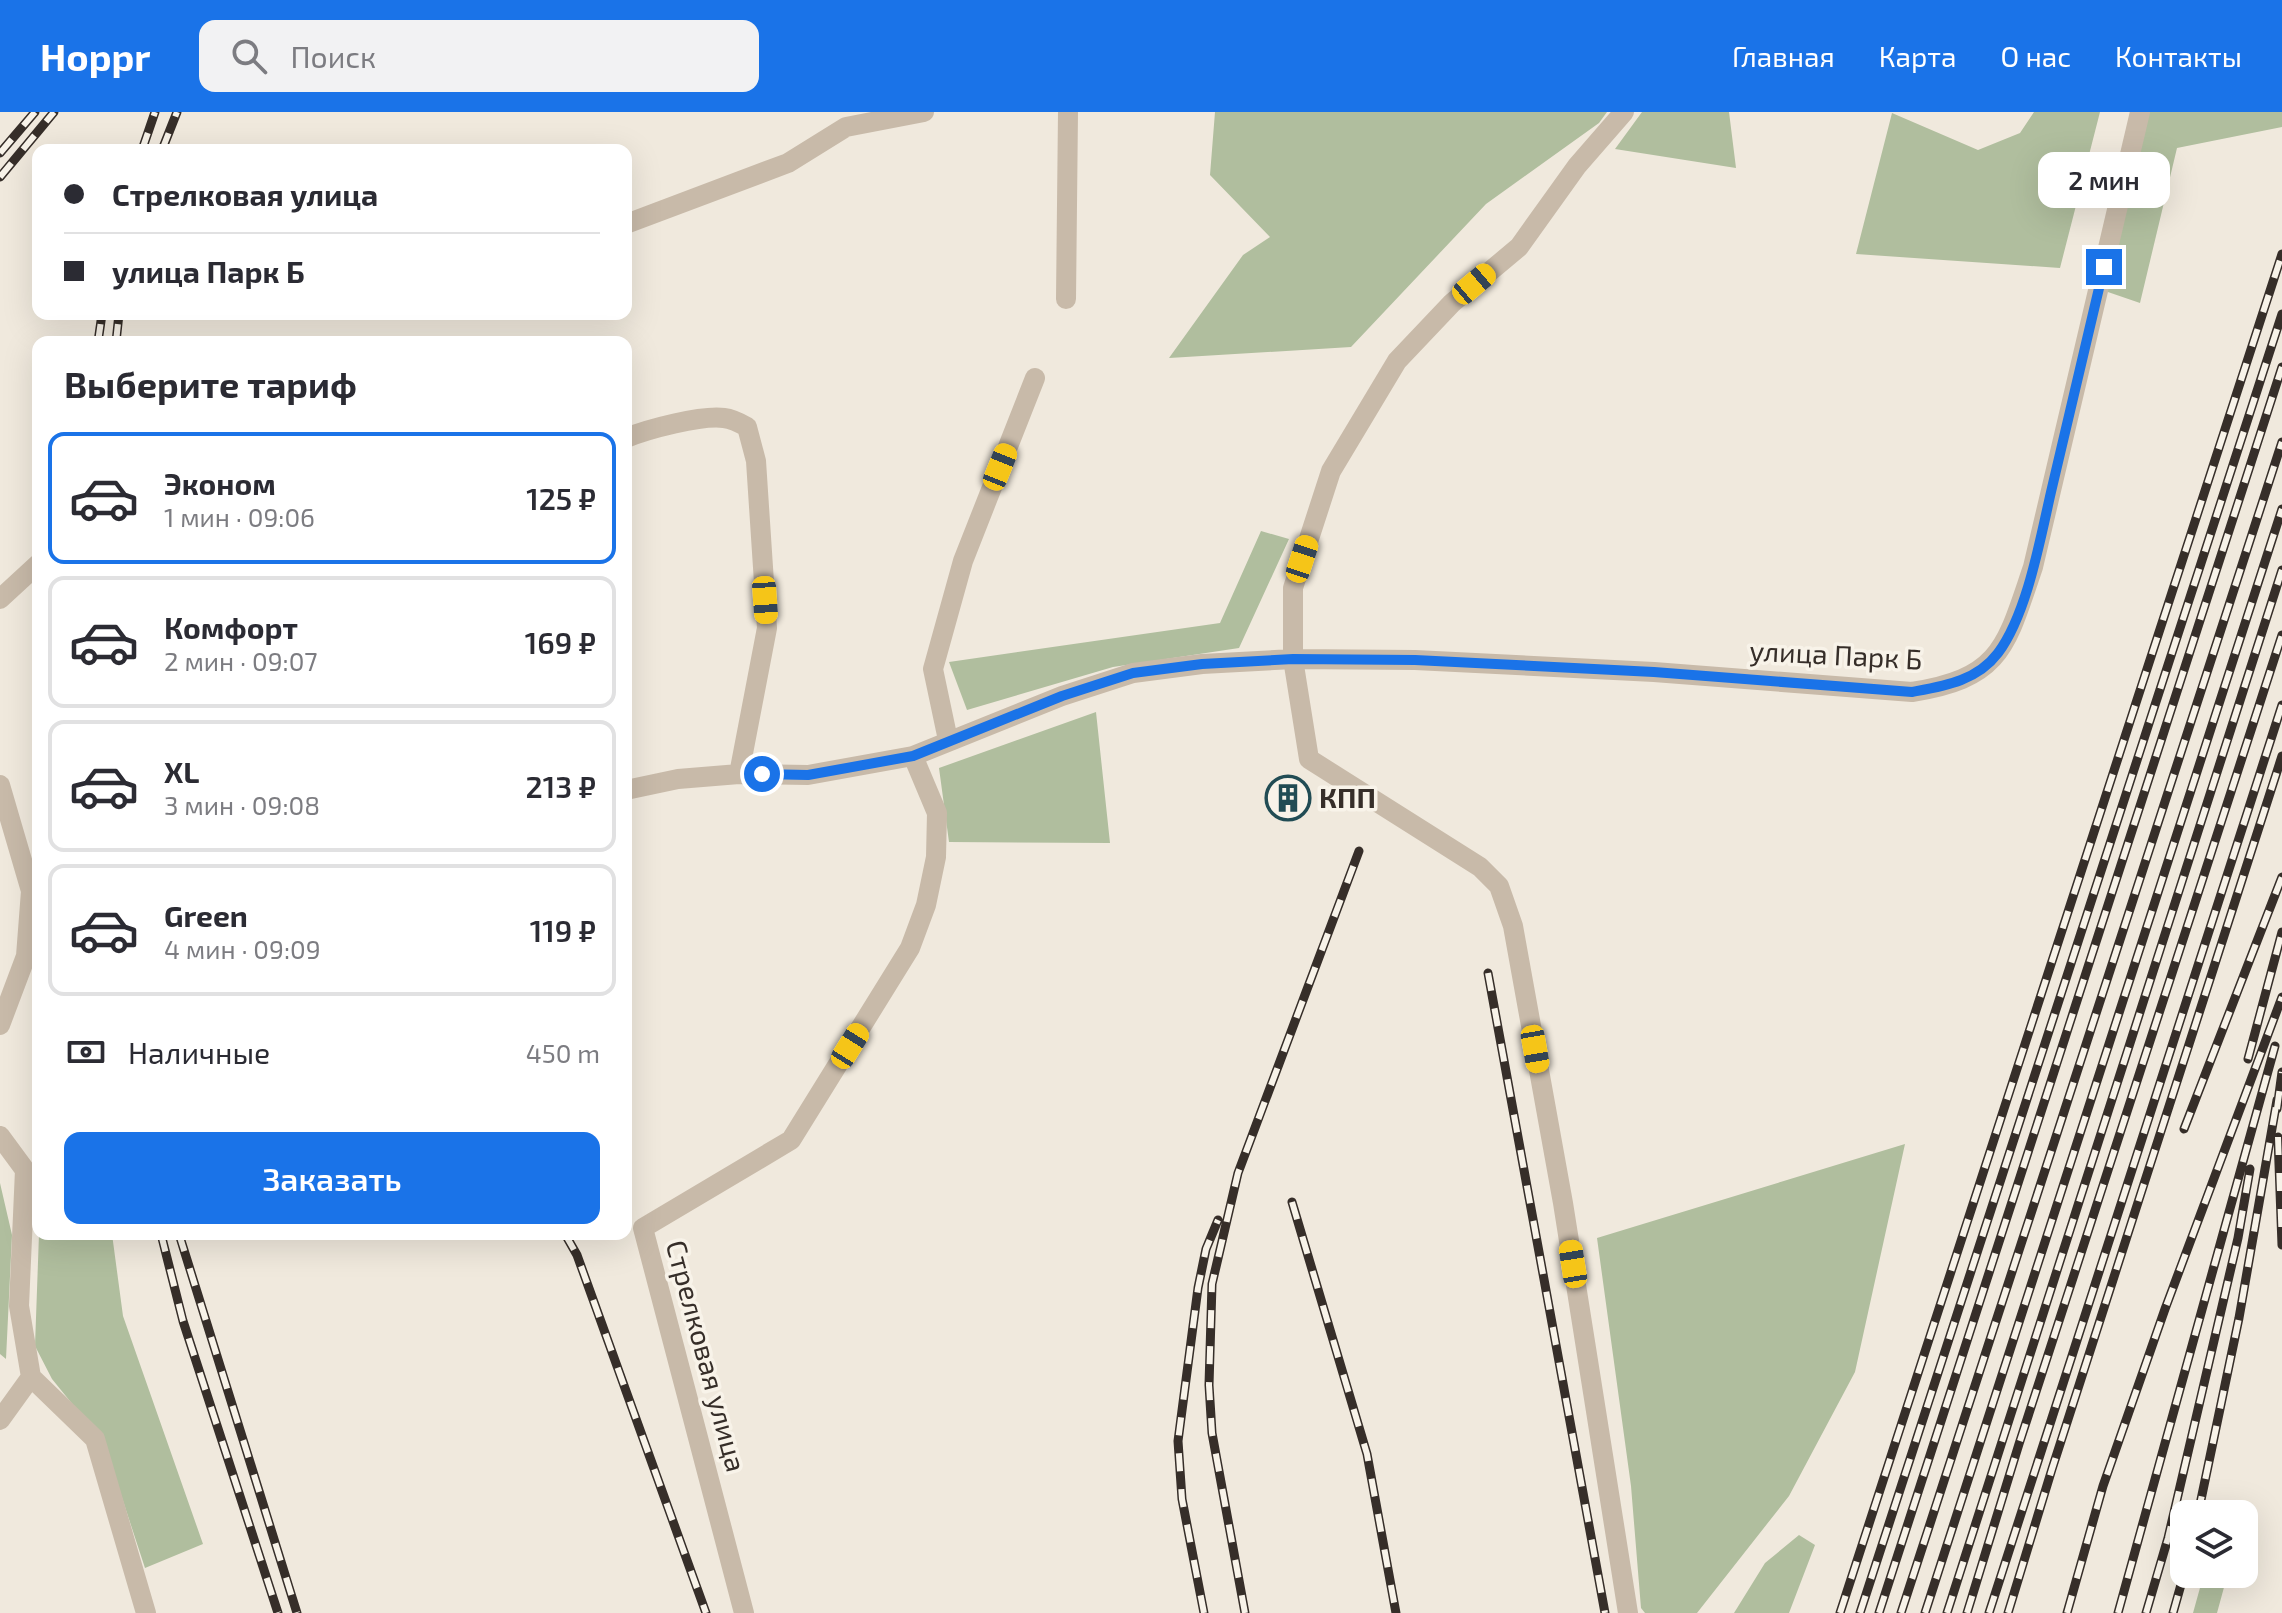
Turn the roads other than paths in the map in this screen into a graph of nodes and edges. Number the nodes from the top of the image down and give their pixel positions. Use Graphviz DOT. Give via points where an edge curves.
graph roads {
  1 [pos="924,112"];
  2 [pos="1068,112"];
  3 [pos="1624,112"];
  4 [pos="2140,112"];
  5 [pos="846,119"];
  6 [pos="632,222"];
  7 [pos="1066,299"];
  8 [pos="1035,378"];
  9 [pos="632,436"];
  10 [pos="32,570"];
  11 [pos="0,599"];
  12 [pos="1293,659"];
  13 [pos="948,740"];
  14 [pos="913,756"];
  15 [pos="739,774"];
  16 [pos="0,785"];
  17 [pos="632,789"];
  18 [pos="0,1025"];
  19 [pos="0,1136"];
  20 [pos="31,1377"];
  21 [pos="0,1420"];
  22 [pos="146,1613"];
  23 [pos="744,1613"];
  24 [pos="1628,1613"];
  1 -- 5 [label="street"];
  2 -- 7 [label="street"];
  3 -- 12 [label="street" via="1519,247 1452,303 1397,361 1331,471 1293,588"];
  4 -- 12 [label="street, улица Парк Б" via="2033,567 2013,626 1979,672 1912,692 1654,672"];
  5 -- 6 [label="street" via="788,163"];
  8 -- 13 [label="street" via="963,561 933,669"];
  9 -- 15 [label="street" via="721,418 747,427 756,461 767,628"];
  10 -- 11 [label="street"];
  12 -- 13 [label="street" via="1133,673"];
  12 -- 24 [label="street" via="1309,759 1480,867 1499,886 1513,926 1563,1203"];
  13 -- 14 [label="street"];
  14 -- 15 [label="street" via="808,775"];
  14 -- 23 [label="street, Стрелковая улица" via="937,813 936,857 910,948 791,1140 643,1228"];
  15 -- 17 [label="street"];
  16 -- 18 [label="street" via="31,891 26,956"];
  19 -- 20 [label="street" via="25,1170 19,1306"];
  20 -- 21 [label="street"];
  20 -- 22 [label="street" via="95,1439"];
}
